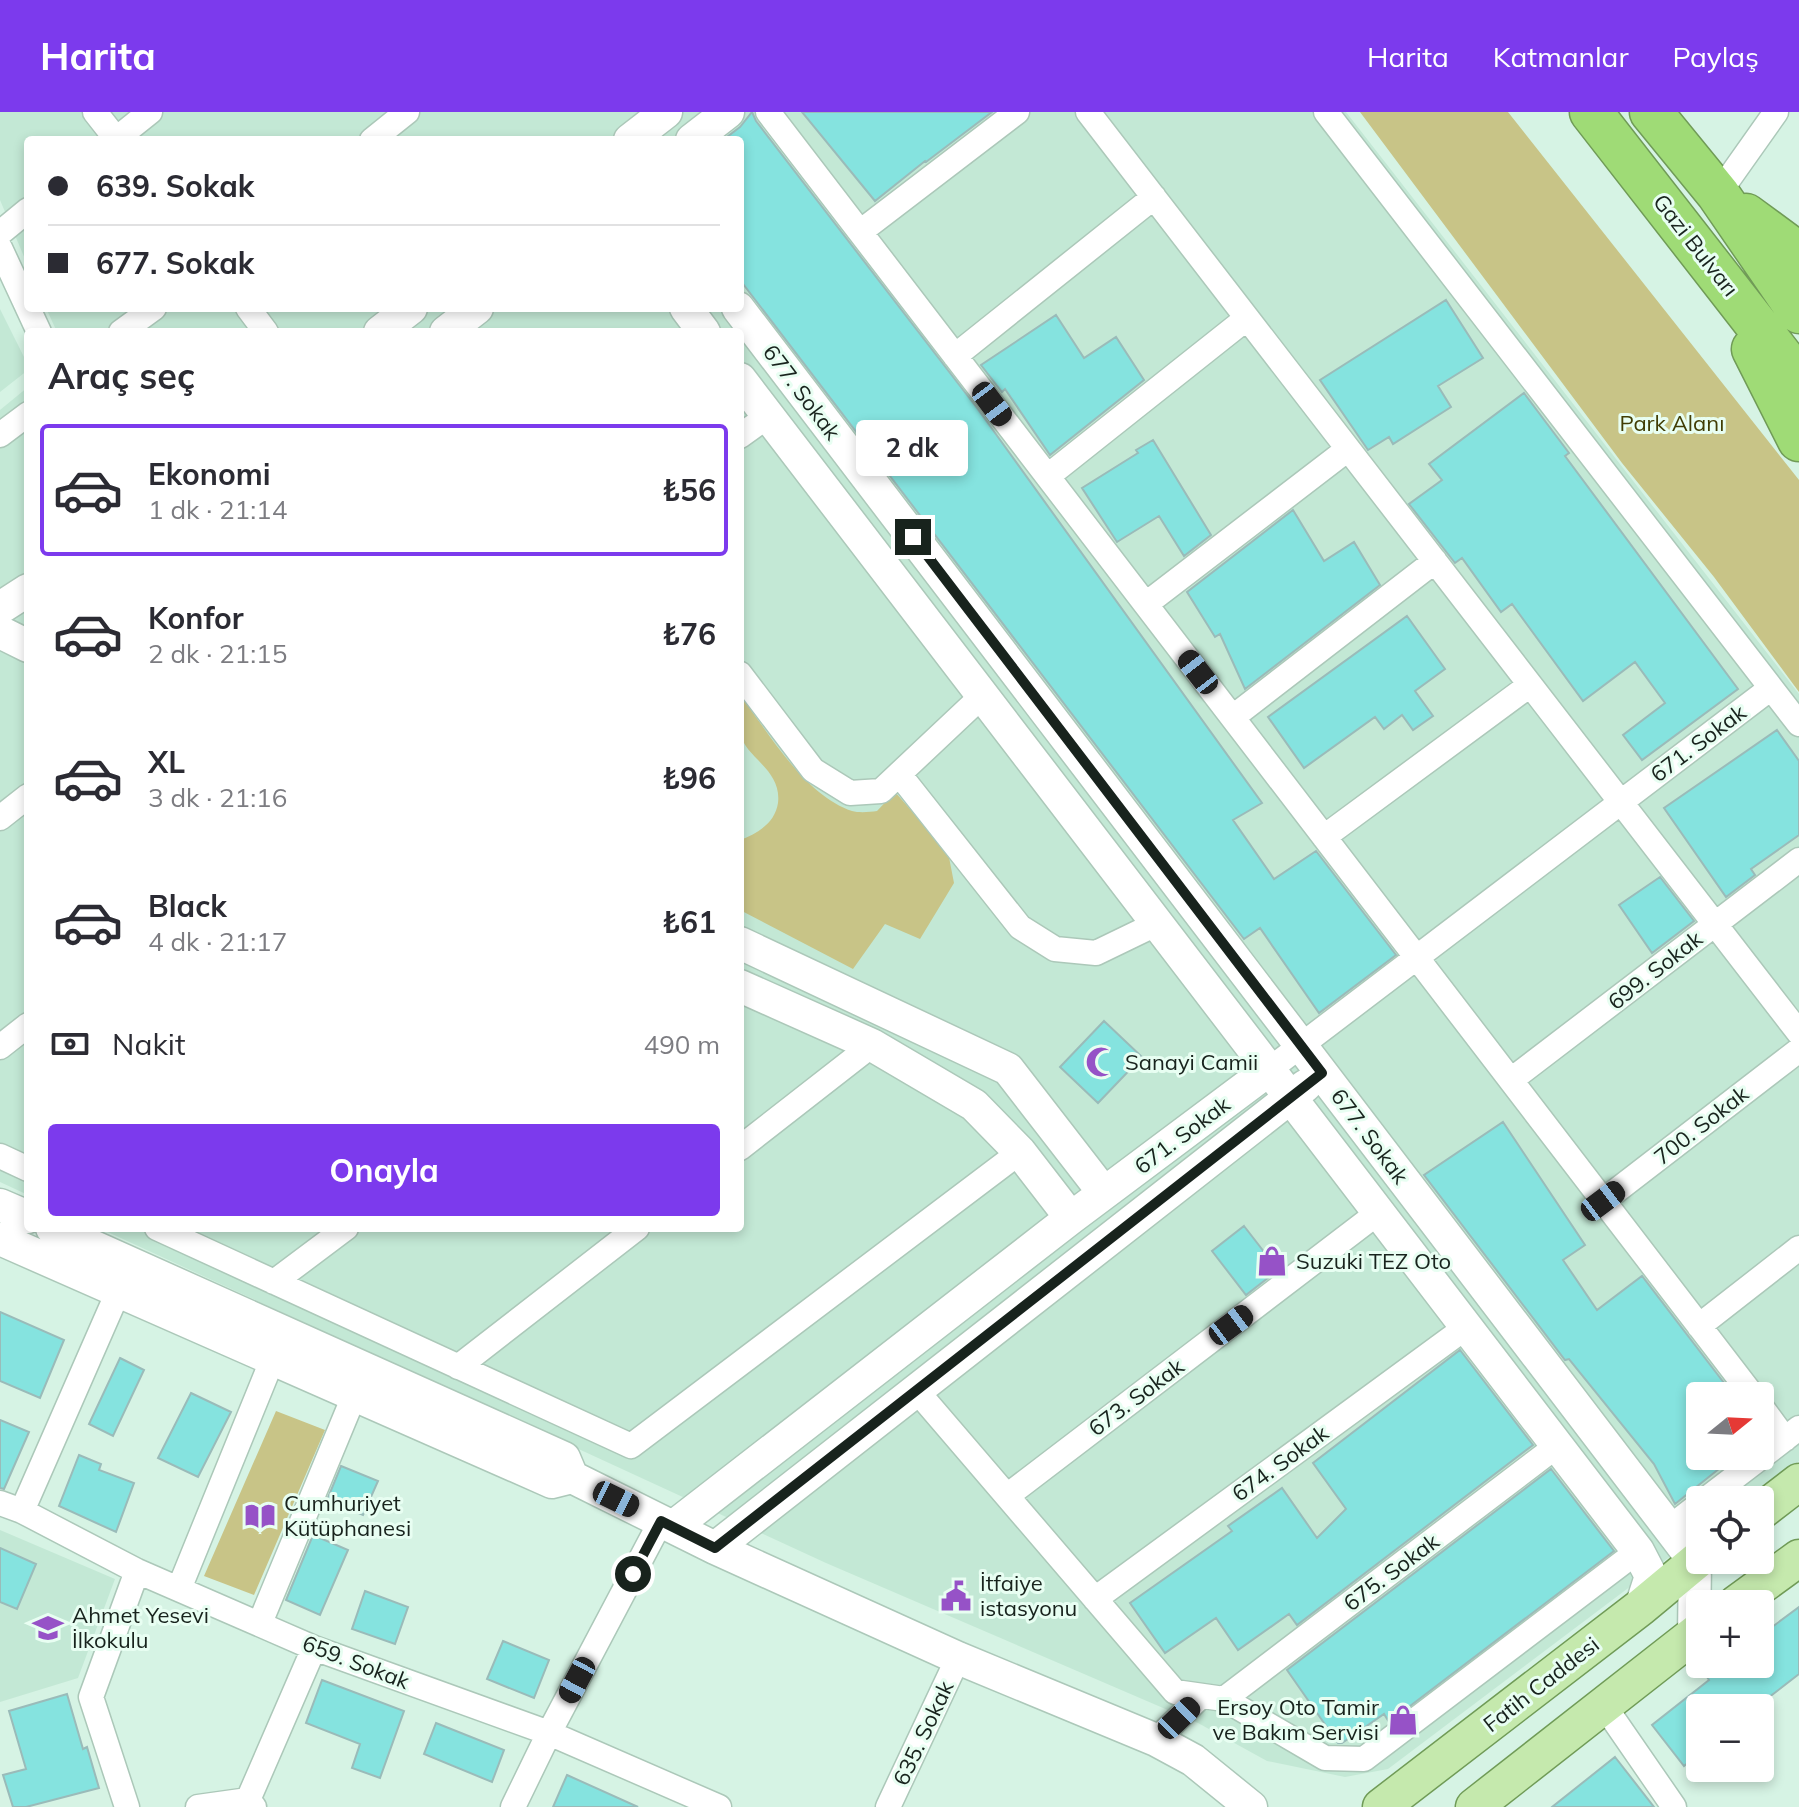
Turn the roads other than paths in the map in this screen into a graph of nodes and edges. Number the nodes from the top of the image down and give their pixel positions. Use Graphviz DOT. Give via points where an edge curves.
graph roads {
  1 [pos="95,112"];
  2 [pos="150,112"];
  3 [pos="666,112"];
  4 [pos="728,112"];
  5 [pos="768,112"];
  6 [pos="1017,112"];
  7 [pos="1088,112"];
  8 [pos="1326,112"];
  9 [pos="1591,112"];
  10 [pos="1651,112"];
  11 [pos="1671,112"];
  12 [pos="1776,112"];
  13 [pos="113,136"];
  14 [pos="121,136"];
  15 [pos="635,136"];
  16 [pos="697,136"];
  17 [pos="1718,194"];
  18 [pos="1154,197"];
  19 [pos="24,213"];
  20 [pos="860,232"];
  21 [pos="0,233"];
  22 [pos="0,248"];
  23 [pos="1799,254"];
  24 [pos="1705,255"];
  25 [pos="24,300"];
  26 [pos="148,312"];
  27 [pos="406,312"];
  28 [pos="472,312"];
  29 [pos="741,312"];
  30 [pos="1799,312"];
  31 [pos="1247,318"];
  32 [pos="126,328"];
  33 [pos="385,328"];
  34 [pos="451,328"];
  35 [pos="955,356"];
  36 [pos="1799,379"];
  37 [pos="744,384"];
  38 [pos="768,416"];
  39 [pos="24,417"];
  40 [pos="744,433"];
  41 [pos="0,435"];
  42 [pos="1799,440"];
  43 [pos="1348,449"];
  44 [pos="1048,476"];
  45 [pos="1435,561"];
  46 [pos="1146,604"];
  47 [pos="11,608"];
  48 [pos="24,637"];
  49 [pos="744,679"];
  50 [pos="1530,685"];
  51 [pos="1771,688"];
  52 [pos="983,695"];
  53 [pos="1233,717"];
  54 [pos="1799,724"];
  55 [pos="899,774"];
  56 [pos="24,799"];
  57 [pos="1620,801"];
  58 [pos="0,818"];
  59 [pos="1324,837"];
  60 [pos="1799,860"];
  61 [pos="1158,923"];
  62 [pos="1715,924"];
  63 [pos="744,945"];
  64 [pos="1416,958"];
  65 [pos="744,988"];
  66 [pos="24,1028"];
  67 [pos="1799,1033"];
  68 [pos="872,1045"];
  69 [pos="1301,1045"];
  70 [pos="0,1047"];
  71 [pos="1799,1050"];
  72 [pos="1270,1069"];
  73 [pos="1322,1073"];
  74 [pos="1511,1080"];
  75 [pos="1289,1097"];
  76 [pos="744,1145"];
  77 [pos="1020,1152"];
  78 [pos="0,1156"];
  79 [pos="24,1167"];
  80 [pos="1104,1193"];
  81 [pos="1603,1201"];
  82 [pos="0,1205"];
  83 [pos="1379,1212"];
  84 [pos="24,1215"];
  85 [pos="1071,1218"];
  86 [pos="61,1232"];
  87 [pos="166,1232"];
  88 [pos="341,1232"];
  89 [pos="632,1232"];
  90 [pos="0,1239"];
  91 [pos="1799,1248"];
  92 [pos="274,1282"];
  93 [pos="118,1292"];
  94 [pos="1699,1326"];
  95 [pos="1465,1328"];
  96 [pos="273,1358"];
  97 [pos="458,1367"];
  98 [pos="1742,1382"];
  99 [pos="916,1390"];
  100 [pos="354,1396"];
  101 [pos="1774,1418"];
  102 [pos="1792,1434"];
  103 [pos="1558,1445"];
  104 [pos="572,1477"];
  105 [pos="1799,1482"];
  106 [pos="1723,1486"];
  107 [pos="1007,1496"];
  108 [pos="1774,1501"];
  109 [pos="11,1507"];
  110 [pos="1686,1515"];
  111 [pos="667,1524"];
  112 [pos="1669,1528"];
  113 [pos="1686,1547"];
  114 [pos="715,1548"];
  115 [pos="1638,1551"];
  116 [pos="1799,1558"];
  117 [pos="1686,1569"];
  118 [pos="137,1571"];
  119 [pos="179,1589"];
  120 [pos="1755,1590"];
  121 [pos="1095,1599"];
  122 [pos="1641,1607"];
  123 [pos="260,1623"];
  124 [pos="1686,1642"];
  125 [pos="314,1648"];
  126 [pos="958,1658"];
  127 [pos="1213,1697"];
  128 [pos="1605,1707"];
  129 [pos="549,1733"];
  130 [pos="1156,1740"];
  131 [pos="251,1804"];
  132 [pos="715,1806"];
  133 [pos="127,1807"];
  134 [pos="198,1807"];
  135 [pos="513,1807"];
  136 [pos="888,1807"];
  137 [pos="1251,1807"];
  138 [pos="1381,1807"];
  139 [pos="1474,1807"];
  140 [pos="1674,1807"];
  1 -- 13 [label="street"];
  2 -- 14 [label="street"];
  3 -- 15 [label="street"];
  4 -- 16 [label="street"];
  5 -- 20 [label="street"];
  6 -- 20 [label="street"];
  7 -- 18 [label="street"];
  8 -- 51 [label="street"];
  9 -- 24 [label="highway, Gazi Bulvarı"];
  10 -- 17 [label="highway, Gazi Bulvarı"];
  11 -- 17 [label="highway"];
  12 -- 17 [label="street"];
  17 -- 23 [label="highway"];
  17 -- 30 [label="highway, Gazi Bulvarı"];
  18 -- 31 [label="street"];
  18 -- 35 [label="street"];
  19 -- 21 [label="street"];
  20 -- 35 [label="street"];
  22 -- 25 [label="street"];
  24 -- 36 [label="highway, Gazi Bulvarı"];
  24 -- 42 [label="highway"];
  26 -- 32 [label="street"];
  27 -- 33 [label="street"];
  28 -- 34 [label="street"];
  29 -- 69 [label="street, 677. Sokak"];
  31 -- 43 [label="street"];
  31 -- 44 [label="street"];
  35 -- 44 [label="street"];
  37 -- 38 [label="street, 677. Sokak"];
  38 -- 40 [label="street"];
  38 -- 52 [label="street, 677. Sokak"];
  39 -- 41 [label="street"];
  43 -- 45 [label="street"];
  43 -- 46 [label="street"];
  44 -- 46 [label="street"];
  45 -- 50 [label="street"];
  45 -- 53 [label="street"];
  46 -- 53 [label="street"];
  47 -- 48 [label="street"];
  49 -- 55 [label="street" via="813,770 850,793 881,791"];
  50 -- 57 [label="street"];
  50 -- 59 [label="street"];
  51 -- 54 [label="street"];
  51 -- 57 [label="street, 671. Sokak"];
  52 -- 55 [label="street"];
  52 -- 61 [label="street, 677. Sokak"];
  53 -- 59 [label="street"];
  55 -- 61 [label="street" via="1020,927 1055,949 1096,953"];
  56 -- 58 [label="street"];
  57 -- 62 [label="street"];
  57 -- 64 [label="street, 671. Sokak"];
  59 -- 64 [label="street"];
  60 -- 62 [label="street, 699. Sokak"];
  61 -- 72 [label="street, 677. Sokak"];
  62 -- 67 [label="street"];
  62 -- 74 [label="street, 699. Sokak"];
  63 -- 80 [label="street" via="1008,1069"];
  64 -- 69 [label="street, 671. Sokak"];
  64 -- 74 [label="street"];
  65 -- 68 [label="street"];
  66 -- 70 [label="street"];
  68 -- 76 [label="street"];
  68 -- 77 [label="street" via="974,1105"];
  69 -- 72 [label="street, 671. Sokak"];
  69 -- 73 [label="street, 677. Sokak"];
  71 -- 81 [label="street, 700. Sokak"];
  72 -- 75 [label="street, 677. Sokak"];
  72 -- 80 [label="street, 671. Sokak"];
  73 -- 75 [label="street, 671. Sokak"];
  73 -- 112 [label="street, 677. Sokak"];
  74 -- 81 [label="street"];
  75 -- 83 [label="street, 677. Sokak"];
  75 -- 99 [label="street, 671. Sokak"];
  77 -- 85 [label="street"];
  77 -- 97 [label="street" via="631,1446"];
  78 -- 79 [label="street"];
  80 -- 85 [label="street, 671. Sokak"];
  81 -- 94 [label="street"];
  82 -- 84 [label="street"];
  83 -- 95 [label="street, 677. Sokak"];
  83 -- 107 [label="street, 673. Sokak"];
  85 -- 111 [label="street, 671. Sokak"];
  86 -- 104 [label="street" via="564,1458"];
  87 -- 92 [label="street"];
  88 -- 92 [label="street"];
  89 -- 97 [label="street"];
  90 -- 93 [label="street"];
  91 -- 94 [label="street"];
  92 -- 97 [label="street"];
  93 -- 96 [label="street"];
  93 -- 109 [label="street"];
  94 -- 98 [label="street"];
  95 -- 103 [label="street, 677. Sokak"];
  95 -- 121 [label="street, 674. Sokak"];
  96 -- 100 [label="street"];
  96 -- 119 [label="street"];
  99 -- 107 [label="street"];
  99 -- 114 [label="street, 671. Sokak"];
  100 -- 104 [label="street" via="552,1482"];
  100 -- 123 [label="street"];
  101 -- 102 [label="street"];
  102 -- 106 [label="street"];
  103 -- 115 [label="street, 677. Sokak"];
  103 -- 127 [label="street, 675. Sokak"];
  104 -- 111 [label="street"];
  105 -- 108 [label="main road"];
  107 -- 121 [label="street"];
  109 -- 118 [label="street, 659. Sokak"];
  110 -- 112 [label="street"];
  111 -- 114 [label="street"];
  111 -- 129 [label="street"];
  112 -- 113 [label="street, 677. Sokak"];
  114 -- 126 [label="street"];
  115 -- 122 [label="street, 677. Sokak" via="1651,1576"];
  115 -- 127 [label="street" via="1364,1759 1325,1758"];
  116 -- 120 [label="main road"];
  117 -- 122 [label="main road, Fatih Caddesi"];
  118 -- 119 [label="street, 659. Sokak"];
  118 -- 133 [label="street" via="91,1697"];
  119 -- 123 [label="street, 659. Sokak"];
  121 -- 127 [label="street" via="1175,1692"];
  122 -- 138 [label="main road, Fatih Caddesi"];
  123 -- 125 [label="street, 659. Sokak"];
  124 -- 128 [label="main road"];
  125 -- 129 [label="street, 659. Sokak"];
  125 -- 131 [label="street"];
  126 -- 130 [label="street"];
  126 -- 136 [label="street, 635. Sokak"];
  127 -- 130 [label="street, 675. Sokak"];
  128 -- 139 [label="main road"];
  128 -- 140 [label="street"];
  129 -- 132 [label="street, 659. Sokak"];
  129 -- 135 [label="street"];
  130 -- 137 [label="street" via="1193,1760"];
  131 -- 134 [label="street"];
}
